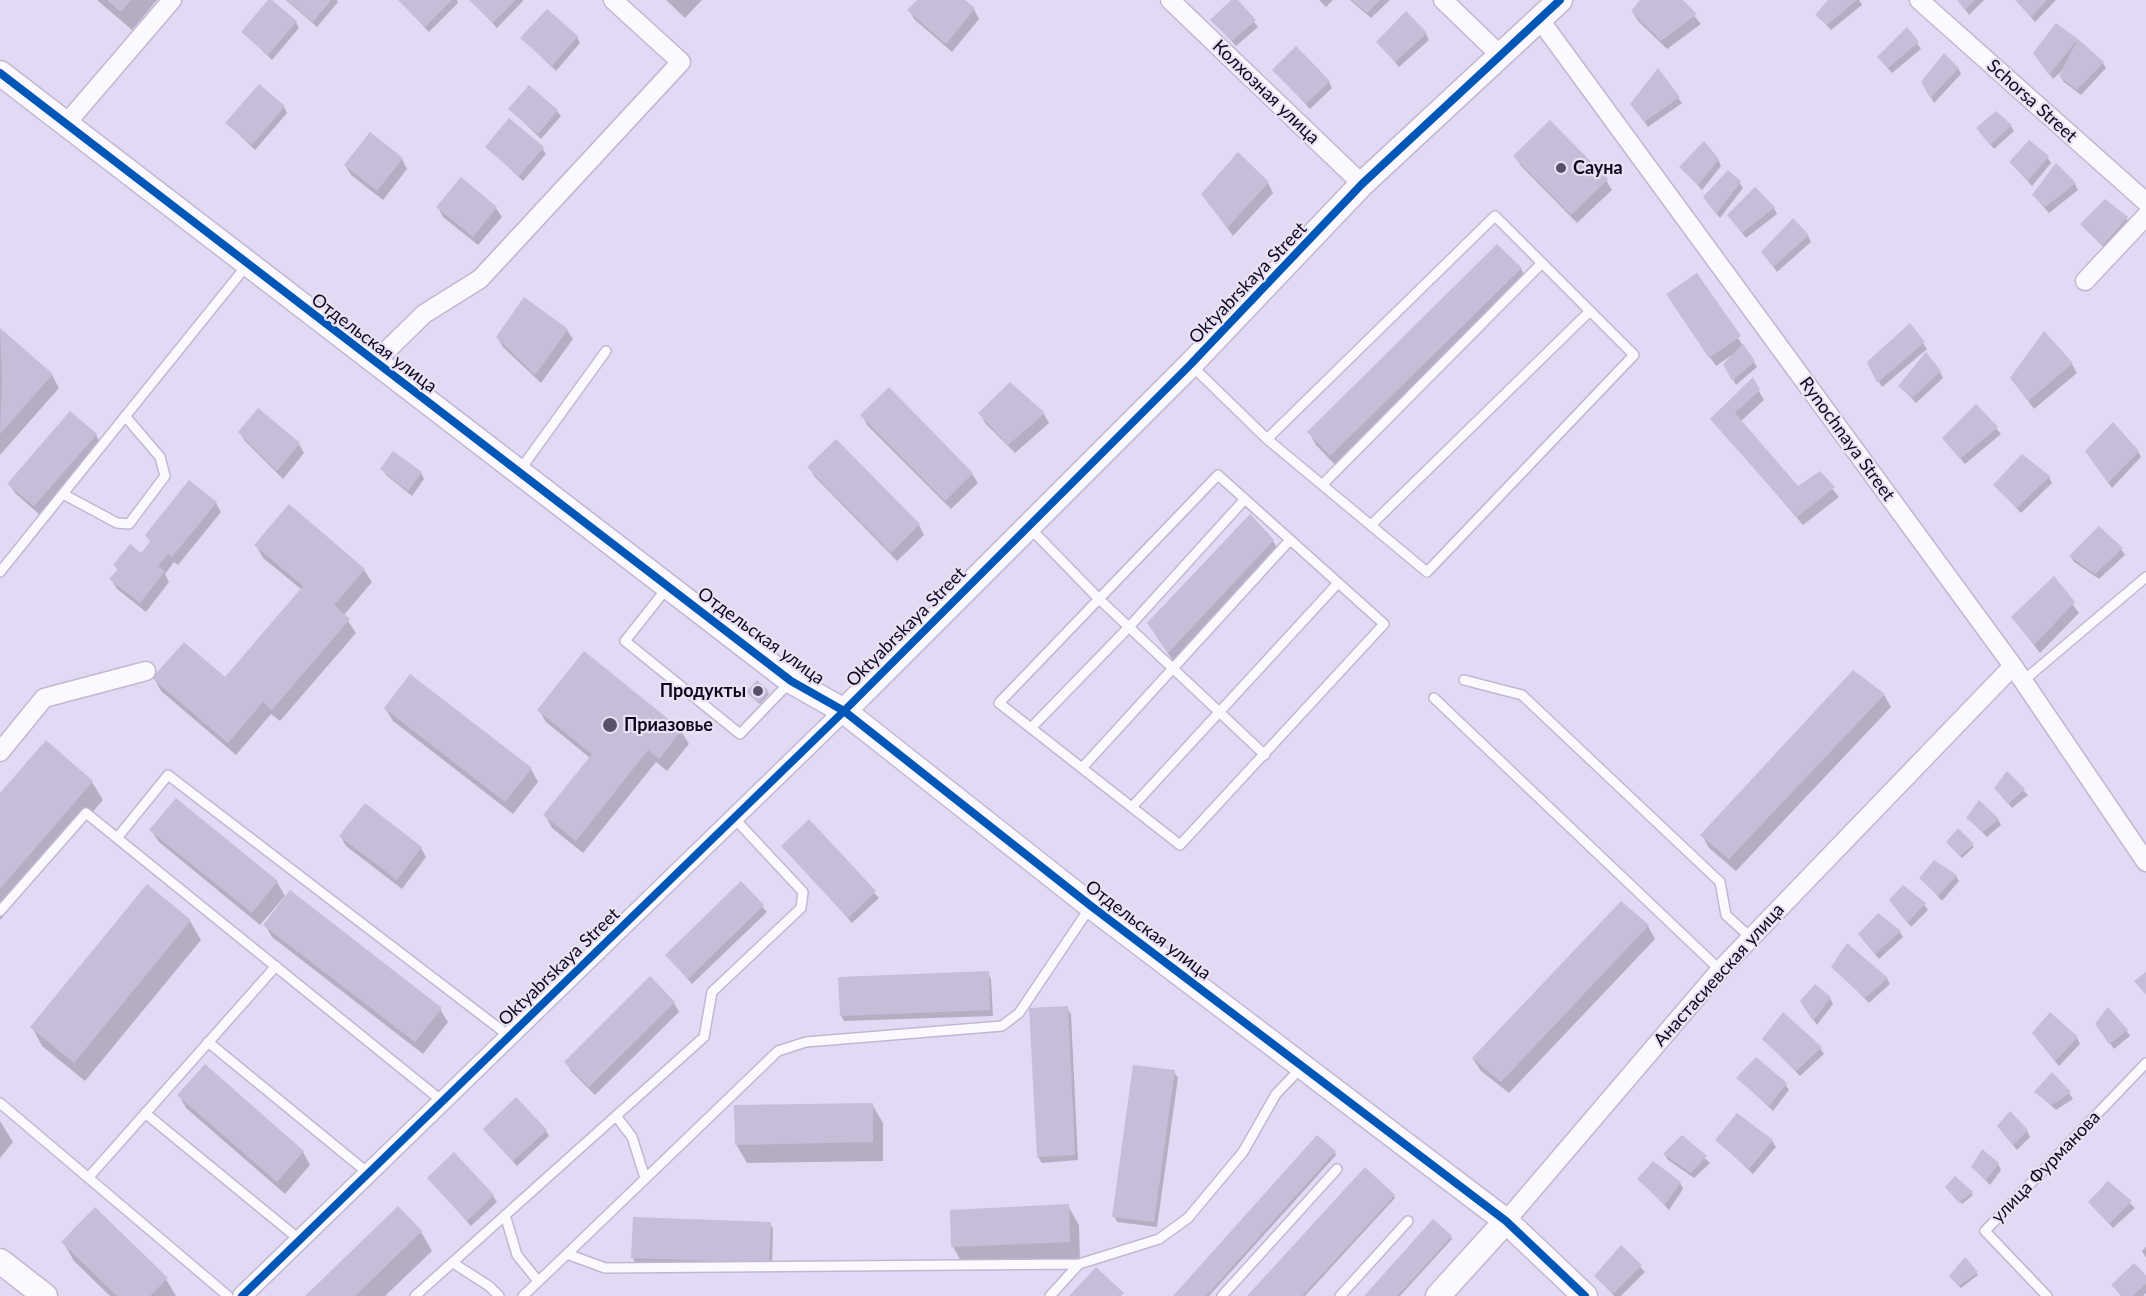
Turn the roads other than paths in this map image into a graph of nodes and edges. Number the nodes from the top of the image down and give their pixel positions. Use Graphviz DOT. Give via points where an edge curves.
graph roads {
  1 [pos="172,0"];
  2 [pos="613,0"];
  3 [pos="1170,0"];
  4 [pos="1443,0"];
  5 [pos="1560,0"];
  6 [pos="1918,0"];
  7 [pos="1540,20"];
  8 [pos="1500,55"];
  9 [pos="0,73"];
  10 [pos="65,125"];
  11 [pos="1362,184"];
  12 [pos="2146,202"];
  13 [pos="2146,216"];
  14 [pos="1542,263"];
  15 [pos="247,265"];
  16 [pos="2085,281"];
  17 [pos="1590,311"];
  18 [pos="606,351"];
  19 [pos="375,362"];
  20 [pos="1190,365"];
  21 [pos="125,416"];
  22 [pos="1267,439"];
  23 [pos="518,472"];
  24 [pos="1322,485"];
  25 [pos="63,494"];
  26 [pos="1245,499"];
  27 [pos="1027,525"];
  28 [pos="1371,525"];
  29 [pos="1290,540"];
  30 [pos="0,572"];
  31 [pos="2146,577"];
  32 [pos="1338,583"];
  33 [pos="668,587"];
  34 [pos="1098,599"];
  35 [pos="1129,627"];
  36 [pos="2013,666"];
  37 [pos="1173,669"];
  38 [pos="146,671"];
  39 [pos="1464,680"];
  40 [pos="791,681"];
  41 [pos="2023,681"];
  42 [pos="1434,698"];
  43 [pos="844,711"];
  44 [pos="1219,712"];
  45 [pos="1031,728"];
  46 [pos="0,752"];
  47 [pos="1265,755"];
  48 [pos="1082,768"];
  49 [pos="1132,807"];
  50 [pos="734,818"];
  51 [pos="117,838"];
  52 [pos="2146,862"];
  53 [pos="1091,906"];
  54 [pos="0,911"];
  55 [pos="1750,937"];
  56 [pos="276,966"];
  57 [pos="1720,970"];
  58 [pos="509,1036"];
  59 [pos="208,1042"];
  60 [pos="2146,1063"];
  61 [pos="1302,1066"];
  62 [pos="442,1101"];
  63 [pos="0,1103"];
  64 [pos="145,1113"];
  65 [pos="616,1116"];
  66 [pos="1337,1169"];
  67 [pos="368,1173"];
  68 [pos="88,1178"];
  69 [pos="645,1179"];
  70 [pos="505,1215"];
  71 [pos="1408,1221"];
  72 [pos="1506,1221"];
  73 [pos="300,1240"];
  74 [pos="567,1254"];
  75 [pos="0,1262"];
  76 [pos="453,1263"];
  77 [pos="1079,1263"];
  78 [pos="538,1281"];
  79 [pos="241,1295"];
  80 [pos="45,1296"];
  81 [pos="416,1296"];
  82 [pos="499,1296"];
  83 [pos="523,1296"];
  84 [pos="1050,1296"];
  85 [pos="1221,1296"];
  86 [pos="1340,1296"];
  87 [pos="1438,1296"];
  88 [pos="1585,1296"];
  89 [pos="2047,1296"];
  1 -- 10 [label="street"];
  2 -- 19 [label="street" via="681,62 480,279 424,315"];
  3 -- 11 [label="street, Колхозная улица"];
  4 -- 8 [label="street"];
  5 -- 7 [label="street, Oktyabrskaya Street"];
  6 -- 12 [label="street, Schorsa Street"];
  7 -- 8 [label="street, Oktyabrskaya Street"];
  7 -- 36 [label="street, Rynochnaya Street"];
  8 -- 11 [label="street, Oktyabrskaya Street"];
  9 -- 10 [label="street, Отдельская улица"];
  10 -- 15 [label="street, Отдельская улица"];
  11 -- 20 [label="street, Oktyabrskaya Street"];
  13 -- 16 [label="street"];
  14 -- 17 [label="lane"];
  14 -- 22 [label="lane" via="1495,216"];
  14 -- 24 [label="lane"];
  15 -- 19 [label="street, Отдельская улица"];
  15 -- 21 [label="lane"];
  17 -- 28 [label="lane"];
  17 -- 28 [label="lane" via="1634,355 1427,572"];
  18 -- 23 [label="lane"];
  19 -- 23 [label="street, Отдельская улица"];
  20 -- 22 [label="lane"];
  20 -- 27 [label="street, Oktyabrskaya Street"];
  21 -- 25 [label="lane"];
  21 -- 25 [label="lane" via="160,457 165,476 129,524 117,523"];
  22 -- 24 [label="lane"];
  23 -- 33 [label="street, Отдельская улица"];
  24 -- 28 [label="lane"];
  25 -- 30 [label="lane"];
  26 -- 29 [label="lane"];
  26 -- 34 [label="lane" via="1218,475"];
  26 -- 35 [label="lane"];
  27 -- 34 [label="lane"];
  27 -- 43 [label="street, Oktyabrskaya Street"];
  29 -- 32 [label="lane"];
  29 -- 37 [label="lane"];
  31 -- 41 [label="lane"];
  32 -- 44 [label="lane"];
  32 -- 47 [label="lane" via="1384,624"];
  33 -- 40 [label="street, Отдельская улица"];
  33 -- 40 [label="lane" via="625,641 740,734"];
  34 -- 35 [label="lane"];
  34 -- 45 [label="lane" via="999,703"];
  35 -- 37 [label="lane"];
  35 -- 45 [label="lane"];
  36 -- 41 [label="street, Rynochnaya Street"];
  36 -- 55 [label="street, Анастасиевская улица"];
  37 -- 44 [label="lane"];
  37 -- 48 [label="lane"];
  38 -- 46 [label="street" via="44,698"];
  39 -- 55 [label="lane" via="1522,695 1720,882 1726,915"];
  40 -- 43 [label="street, Отдельская улица"];
  41 -- 52 [label="street, Rynochnaya Street"];
  42 -- 57 [label="lane"];
  43 -- 50 [label="street, Oktyabrskaya Street"];
  43 -- 53 [label="street, Отдельская улица"];
  44 -- 47 [label="lane"];
  44 -- 49 [label="lane"];
  45 -- 48 [label="lane"];
  47 -- 49 [label="lane" via="1180,845"];
  48 -- 49 [label="lane"];
  50 -- 58 [label="street, Oktyabrskaya Street"];
  50 -- 65 [label="lane" via="803,892 801,909 712,992 704,1037"];
  51 -- 54 [label="lane" via="86,813"];
  51 -- 56 [label="lane"];
  51 -- 58 [label="lane" via="168,775"];
  53 -- 61 [label="street, Отдельская улица"];
  53 -- 69 [label="lane" via="1019,1013 1002,1026 806,1042 778,1051"];
  55 -- 57 [label="street, Анастасиевская улица"];
  56 -- 59 [label="lane"];
  56 -- 62 [label="lane"];
  57 -- 72 [label="street, Анастасиевская улица"];
  58 -- 62 [label="street, Oktyabrskaya Street"];
  59 -- 64 [label="lane"];
  59 -- 67 [label="lane"];
  60 -- 89 [label="lane, улица Фурманова" via="1984,1231"];
  61 -- 72 [label="street, Отдельская улица"];
  61 -- 77 [label="lane" via="1276,1094 1243,1152 1188,1218 1159,1239"];
  62 -- 67 [label="street, Oktyabrskaya Street"];
  63 -- 68 [label="lane"];
  64 -- 68 [label="lane"];
  64 -- 73 [label="lane"];
  65 -- 69 [label="lane" via="632,1137"];
  65 -- 70 [label="lane"];
  66 -- 85 [label="lane"];
  67 -- 73 [label="street, Oktyabrskaya Street"];
  68 -- 79 [label="lane"];
  69 -- 74 [label="lane"];
  70 -- 76 [label="lane"];
  70 -- 78 [label="lane" via="517,1255"];
  71 -- 86 [label="lane"];
  72 -- 87 [label="street, Анастасиевская улица"];
  72 -- 88 [label="street, Отдельская улица"];
  73 -- 79 [label="street, Oktyabrskaya Street"];
  74 -- 77 [label="lane" via="605,1268"];
  74 -- 78 [label="lane"];
  75 -- 80 [label="street"];
  76 -- 81 [label="lane"];
  76 -- 82 [label="lane"];
  77 -- 84 [label="lane"];
  78 -- 83 [label="lane"];
}
